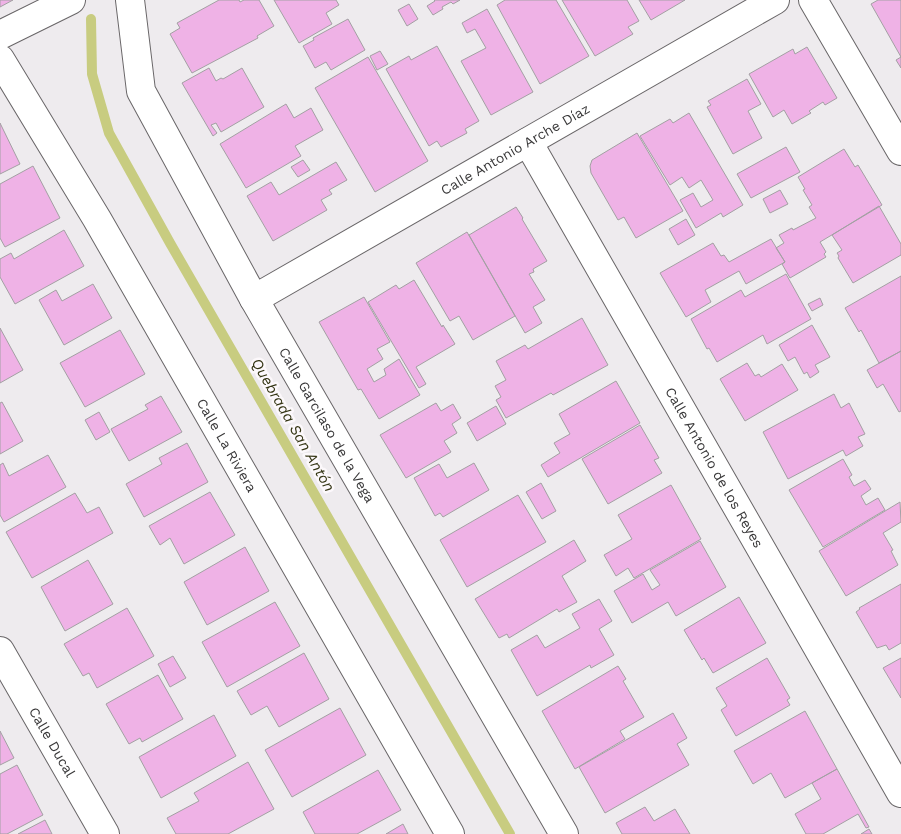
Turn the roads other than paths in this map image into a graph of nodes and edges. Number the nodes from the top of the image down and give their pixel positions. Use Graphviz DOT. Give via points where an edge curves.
graph roads {
  1 [pos="71,0"];
  2 [pos="130,0"];
  3 [pos="775,0"];
  4 [pos="814,0"];
  5 [pos="0,35"];
  6 [pos="0,59"];
  7 [pos="528,142"];
  8 [pos="901,151"];
  9 [pos="254,299"];
  10 [pos="0,650"];
  11 [pos="901,793"];
  12 [pos="105,834"];
  13 [pos="450,834"];
  14 [pos="564,834"];
  1 -- 5 [label="street"];
  2 -- 9 [label="street, Calle Garcilaso de la Vega" via="141,91"];
  3 -- 7 [label="street, Calle Antonio Arche Díaz"];
  4 -- 8 [label="street"];
  6 -- 13 [label="street, Calle La Riviera" via="97,219"];
  7 -- 9 [label="street, Calle Antonio Arche Díaz"];
  7 -- 11 [label="street, Calle Antonio de los Reyes"];
  9 -- 14 [label="street, Calle Garcilaso de la Vega"];
  10 -- 12 [label="street, Calle Ducal"];
}
